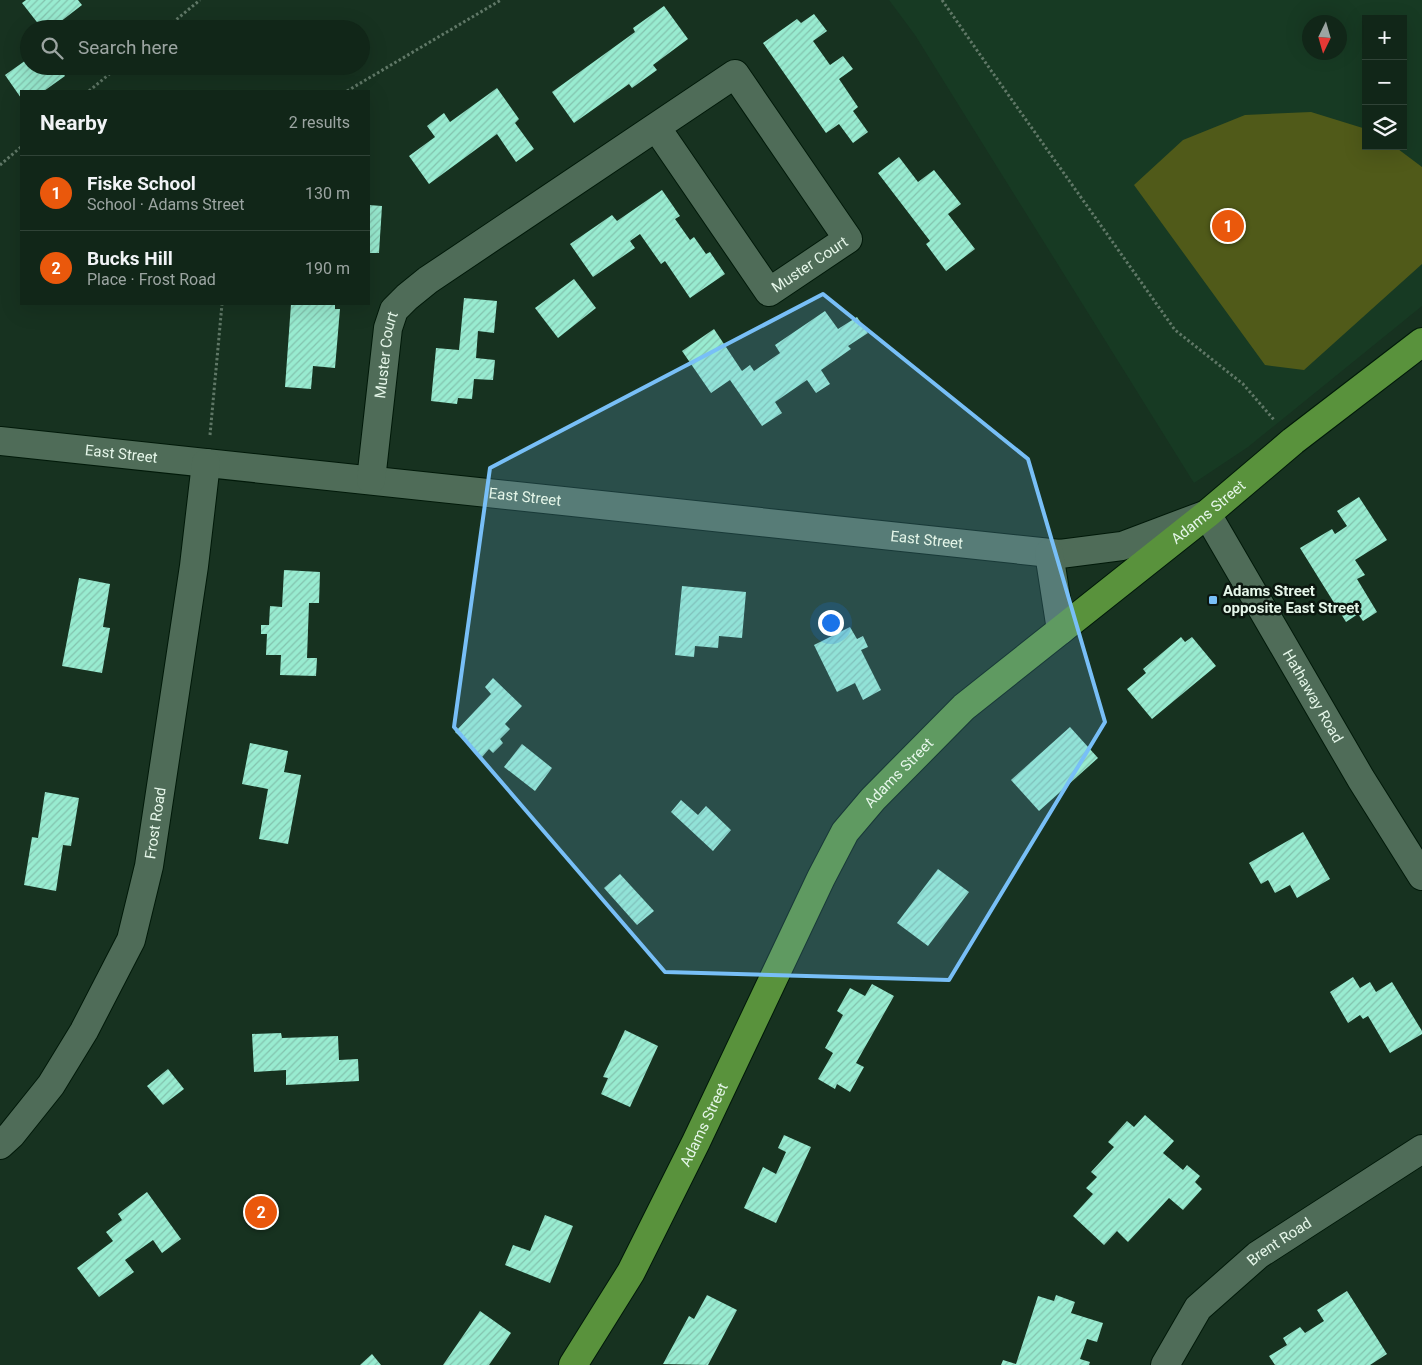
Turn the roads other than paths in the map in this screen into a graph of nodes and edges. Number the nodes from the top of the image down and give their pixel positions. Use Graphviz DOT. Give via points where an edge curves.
graph roads {
  1 [pos="656,127"];
  2 [pos="1422,342"];
  3 [pos="0,441"];
  4 [pos="208,451"];
  5 [pos="371,480"];
  6 [pos="1207,514"];
  7 [pos="1049,553"];
  8 [pos="1061,630"];
  9 [pos="1422,876"];
  10 [pos="0,1145"];
  11 [pos="1422,1149"];
  12 [pos="573,1365"];
  13 [pos="1165,1365"];
  1 -- 1 [label="street, Muster Court" via="735,74 848,239 769,292"];
  1 -- 5 [label="street, Muster Court" via="428,280 394,310 388,328"];
  2 -- 6 [label="main road, Adams Street" via="1293,441"];
  3 -- 4 [label="street, East Street"];
  4 -- 5 [label="street, East Street"];
  4 -- 10 [label="street, Frost Road" via="149,866 131,940 84,1031 51,1085 12,1135"];
  5 -- 7 [label="street, East Street"];
  6 -- 7 [label="street, East Street" via="1122,546"];
  6 -- 8 [label="main road, Adams Street"];
  6 -- 9 [label="street, Hathaway Road" via="1361,779"];
  7 -- 8 [label="street"];
  8 -- 12 [label="main road, Adams Street" via="959,712 845,832 631,1272"];
  11 -- 13 [label="street, Brent Road" via="1258,1255 1198,1308"];
}
